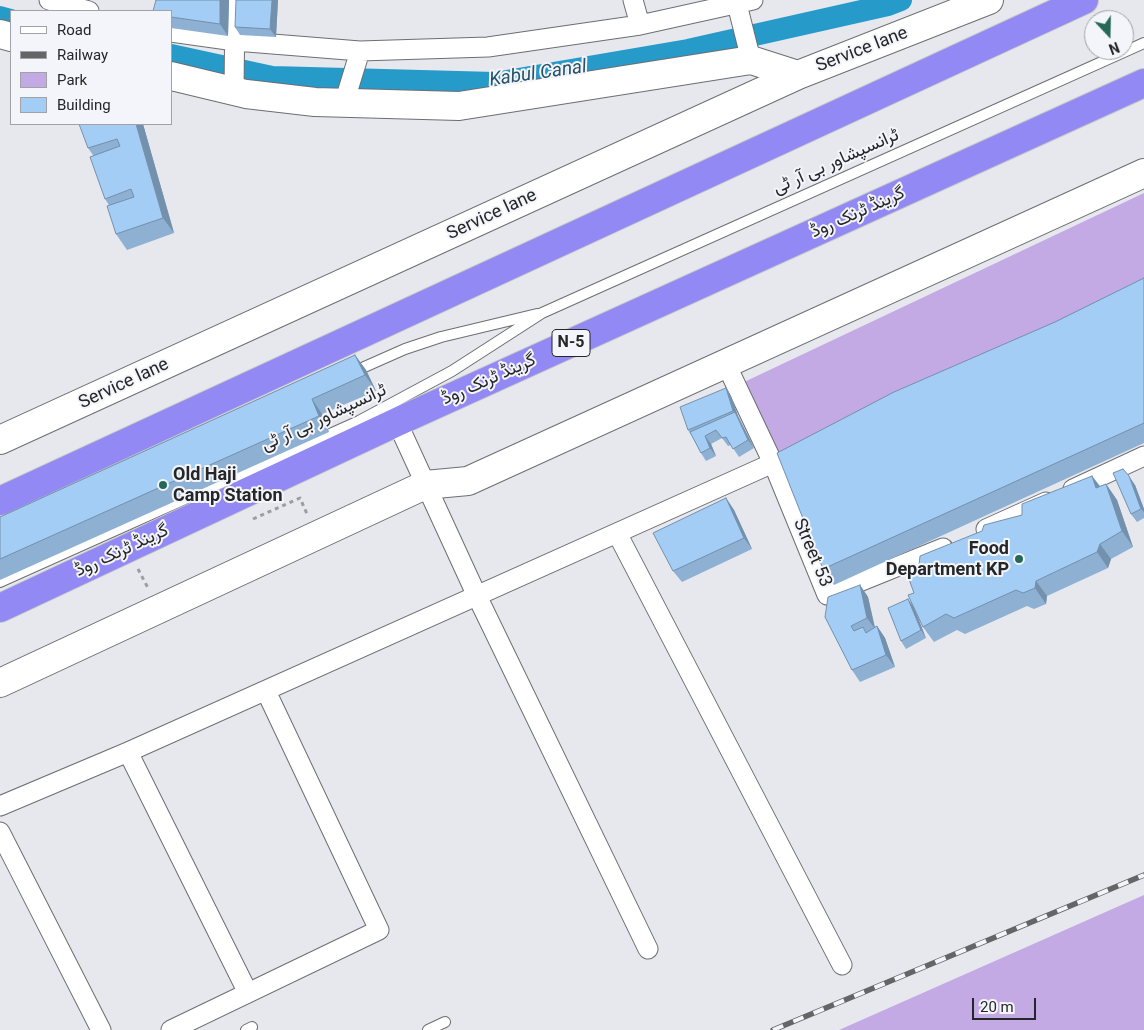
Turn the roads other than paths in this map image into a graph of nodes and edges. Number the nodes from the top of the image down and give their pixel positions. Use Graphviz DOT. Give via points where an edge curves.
graph roads {
  1 [pos="235,0"];
  2 [pos="633,0"];
  3 [pos="989,0"];
  4 [pos="1084,0"];
  5 [pos="61,2"];
  6 [pos="951,6"];
  7 [pos="743,7"];
  8 [pos="86,10"];
  9 [pos="640,25"];
  10 [pos="172,32"];
  11 [pos="1144,43"];
  12 [pos="235,45"];
  13 [pos="750,53"];
  14 [pos="359,54"];
  15 [pos="798,75"];
  16 [pos="172,76"];
  17 [pos="1144,83"];
  18 [pos="234,88"];
  19 [pos="345,97"];
  20 [pos="1144,173"];
  21 [pos="542,313"];
  22 [pos="726,364"];
  23 [pos="341,378"];
  24 [pos="397,422"];
  25 [pos="0,440"];
  26 [pos="1144,456"];
  27 [pos="773,463"];
  28 [pos="425,485"];
  29 [pos="0,501"];
  30 [pos="617,533"];
  31 [pos="0,582"];
  32 [pos="478,596"];
  33 [pos="0,608"];
  34 [pos="0,683"];
  35 [pos="266,691"];
  36 [pos="128,752"];
  37 [pos="0,806"];
  38 [pos="0,832"];
  39 [pos="648,949"];
  40 [pos="842,965"];
  41 [pos="248,993"];
  42 [pos="445,1022"];
  43 [pos="101,1030"];
  44 [pos="171,1030"];
  45 [pos="428,1030"];
  1 -- 12 [label="street"];
  2 -- 9 [label="street"];
  3 -- 6 [label="street, Service lane"];
  4 -- 29 [label="highway"];
  5 -- 8 [label="street"];
  6 -- 15 [label="street, Service lane"];
  7 -- 9 [label="street"];
  7 -- 13 [label="street"];
  9 -- 14 [label="street" via="488,47"];
  10 -- 12 [label="street"];
  11 -- 21 [label="lane, ٹرانسپشاور بی آر ٹی"];
  12 -- 14 [label="street"];
  12 -- 18 [label="street"];
  13 -- 15 [label="street"];
  13 -- 19 [label="street" via="459,106"];
  14 -- 19 [label="street"];
  15 -- 25 [label="street, Service lane"];
  16 -- 18 [label="street"];
  17 -- 24 [label="highway, گرینڈ ٹرنک روڈ / N-5"];
  18 -- 19 [label="street" via="315,102"];
  20 -- 22 [label="street"];
  21 -- 23 [label="lane, ٹرانسپشاور بی آر ٹی" via="441,337 405,349"];
  21 -- 31 [label="lane, ٹرانسپشاور بی آر ٹی" via="452,371 360,421"];
  22 -- 27 [label="street, Street 53"];
  22 -- 28 [label="street" via="468,481"];
  24 -- 28 [label="street"];
  24 -- 33 [label="highway, گرینڈ ٹرنک روڈ / N-5"];
  26 -- 27 [label="street, Street 53" via="968,537 827,595"];
  27 -- 30 [label="street"];
  28 -- 32 [label="street"];
  28 -- 34 [label="street"];
  30 -- 32 [label="street"];
  30 -- 40 [label="street"];
  32 -- 35 [label="street"];
  32 -- 39 [label="street"];
  35 -- 36 [label="street"];
  35 -- 41 [label="street" via="379,930"];
  36 -- 37 [label="street"];
  36 -- 41 [label="street"];
  38 -- 43 [label="street"];
  41 -- 44 [label="street"];
  42 -- 45 [label="lane"];
}
